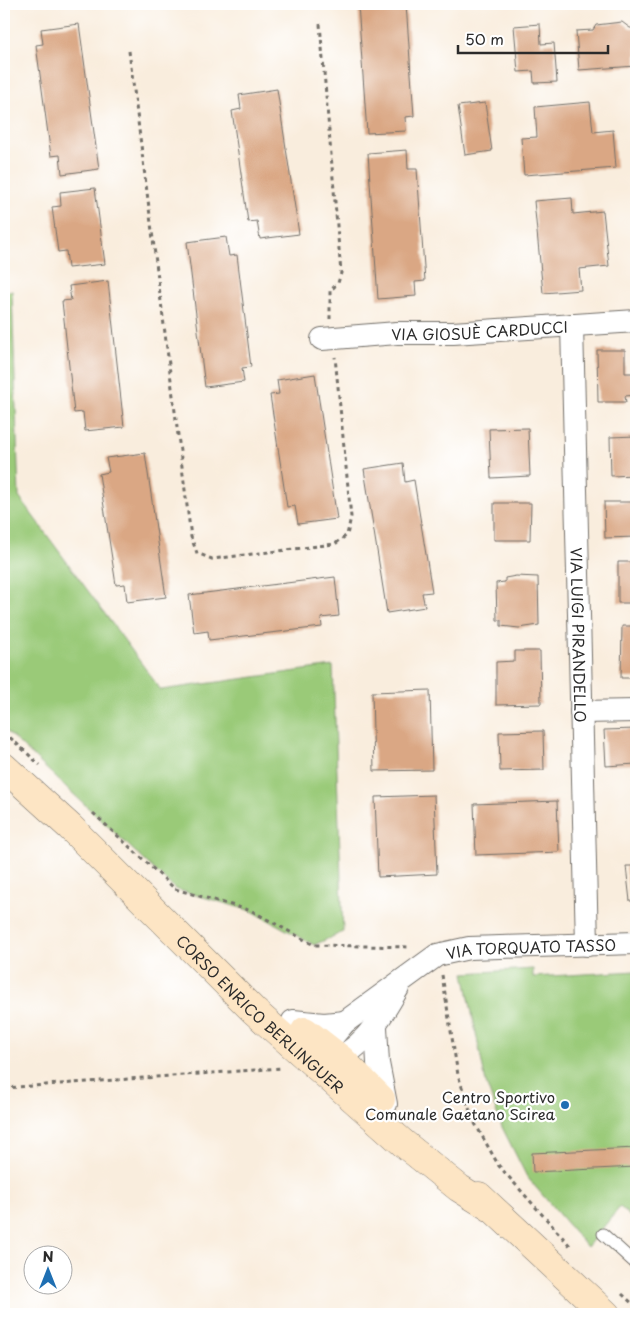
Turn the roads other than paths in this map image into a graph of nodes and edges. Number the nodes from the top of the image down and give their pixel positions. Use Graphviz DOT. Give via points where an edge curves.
graph roads {
  1 [pos="636,321"];
  2 [pos="572,325"];
  3 [pos="327,339"];
  4 [pos="636,711"];
  5 [pos="581,712"];
  6 [pos="4,767"];
  7 [pos="152,908"];
  8 [pos="636,943"];
  9 [pos="587,945"];
  10 [pos="403,979"];
  11 [pos="293,1022"];
  12 [pos="344,1022"];
  13 [pos="376,1027"];
  14 [pos="328,1057"];
  15 [pos="386,1104"];
  16 [pos="491,1208"];
  17 [pos="603,1234"];
  18 [pos="636,1264"];
  19 [pos="606,1314"];
  1 -- 2 [label="street, VIA GIOSUÈ CARDUCCI"];
  2 -- 3 [label="street, VIA GIOSUÈ CARDUCCI"];
  2 -- 5 [label="street, VIA LUIGI PIRANDELLO"];
  4 -- 5 [label="street"];
  5 -- 9 [label="street, VIA LUIGI PIRANDELLO"];
  6 -- 7 [label="street, CORSO ENRICO BERLINGUER"];
  7 -- 11 [label="street, CORSO ENRICO BERLINGUER" via="194,938"];
  7 -- 14 [label="street, CORSO ENRICO BERLINGUER" via="254,1010"];
  8 -- 9 [label="street, VIA TORQUATO TASSO"];
  9 -- 10 [label="street, VIA TORQUATO TASSO" via="448,951"];
  10 -- 12 [label="street, VIA TORQUATO TASSO"];
  10 -- 13 [label="street, VIA TORQUATO TASSO"];
  11 -- 12 [label="street"];
  11 -- 14 [label="street, CORSO ENRICO BERLINGUER"];
  12 -- 14 [label="street, VIA TORQUATO TASSO"];
  13 -- 14 [label="street, VIA TORQUATO TASSO" via="358,1046"];
  13 -- 15 [label="street" via="378,1063"];
  14 -- 15 [label="street, CORSO ENRICO BERLINGUER"];
  14 -- 16 [label="street, CORSO ENRICO BERLINGUER" via="410,1148 459,1188"];
  15 -- 16 [label="street, CORSO ENRICO BERLINGUER"];
  16 -- 19 [label="street, CORSO ENRICO BERLINGUER"];
  17 -- 18 [label="lane"];
}
